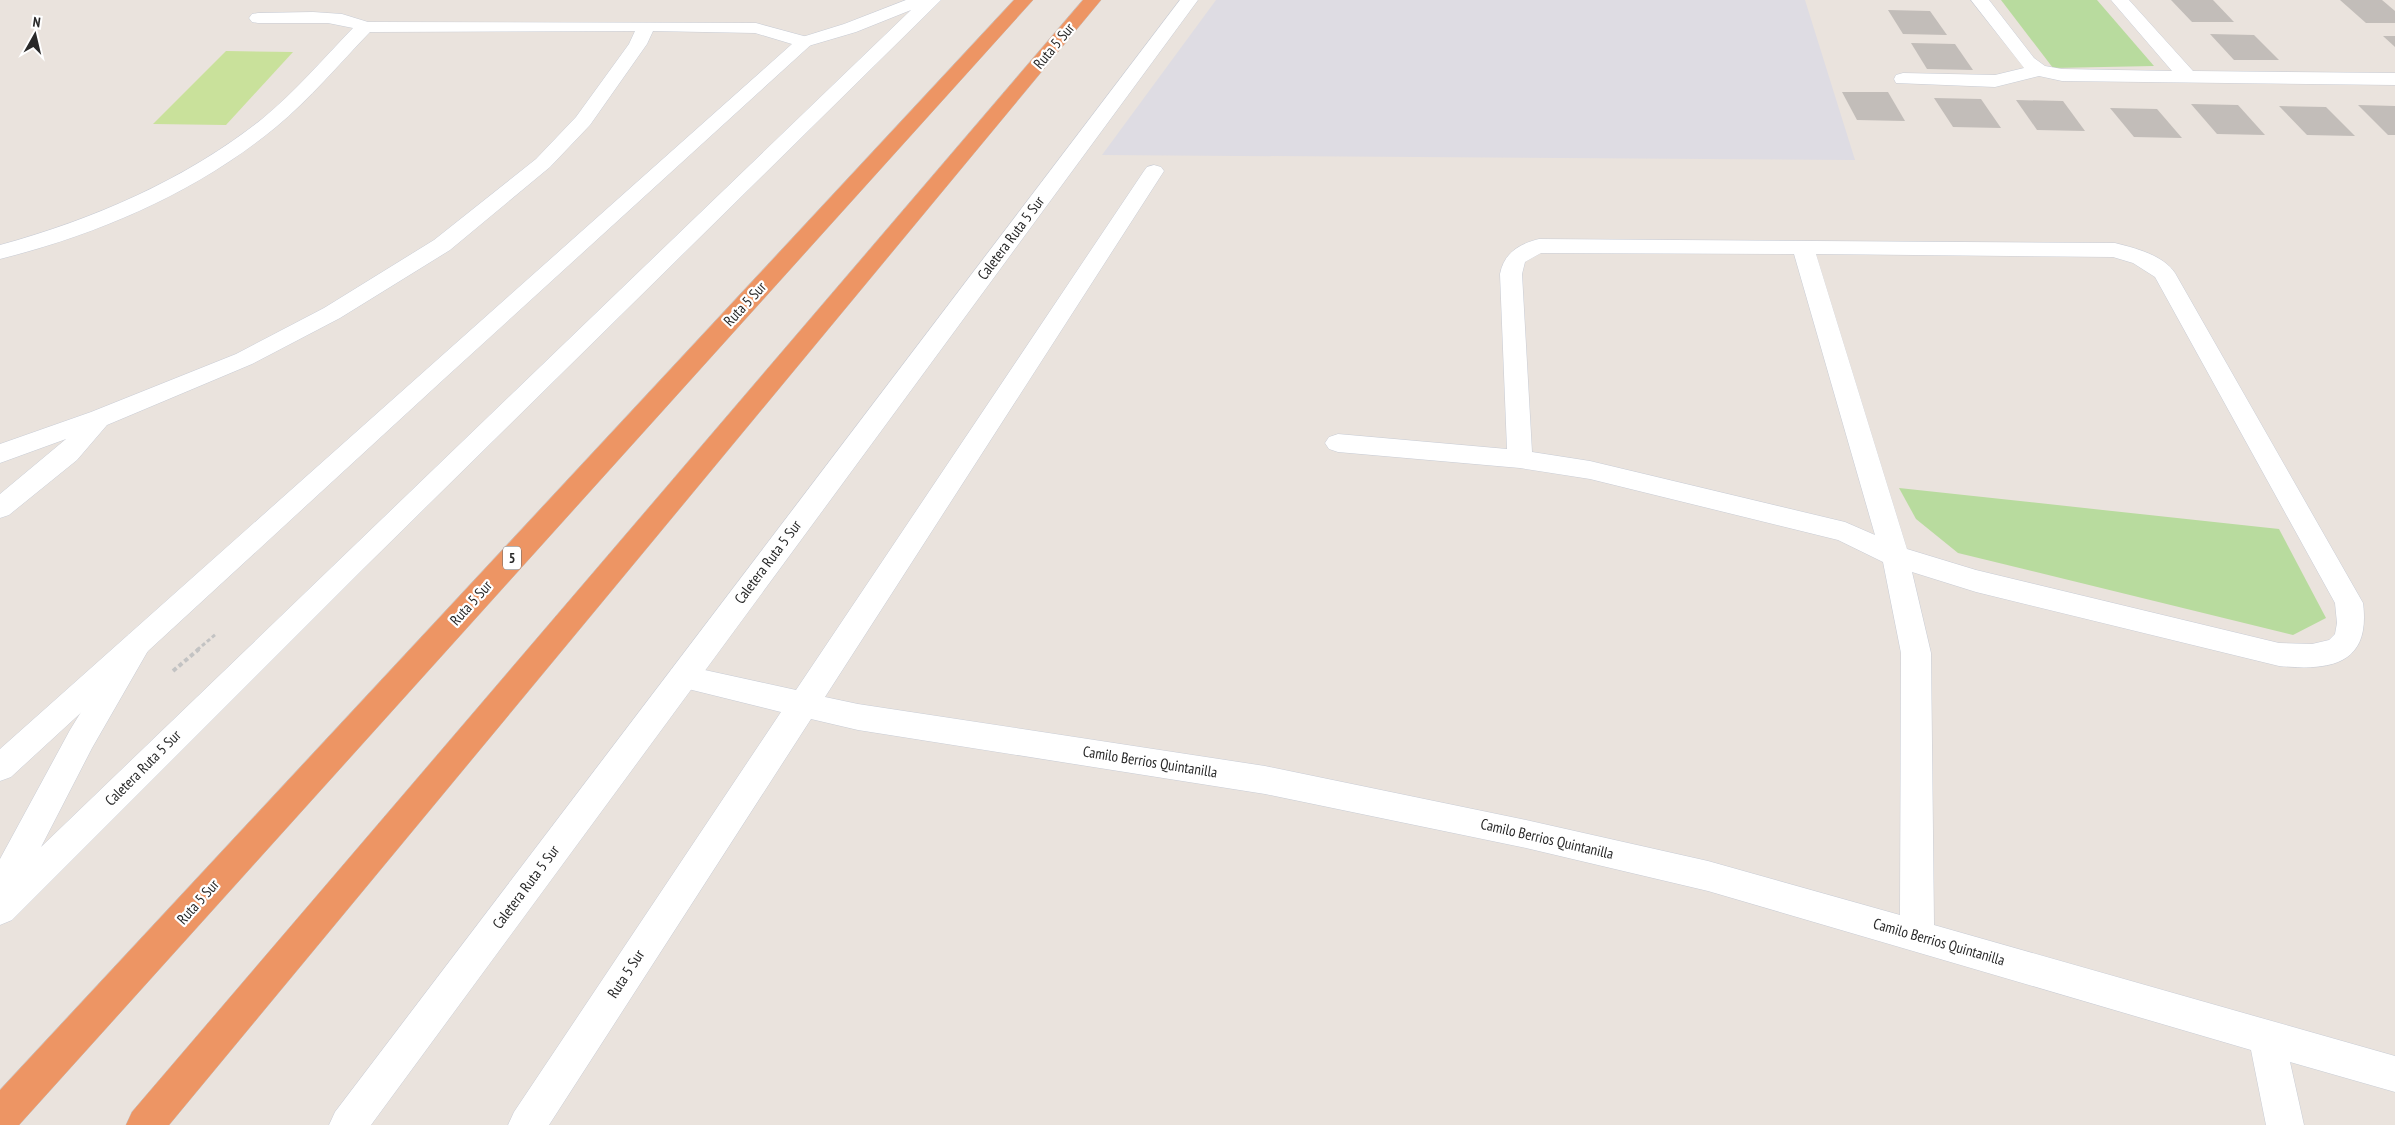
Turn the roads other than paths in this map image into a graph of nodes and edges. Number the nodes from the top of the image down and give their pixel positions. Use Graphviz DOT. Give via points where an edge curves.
graph roads {
  1 [pos="922,0"];
  2 [pos="932,0"];
  3 [pos="1024,0"];
  4 [pos="1092,0"];
  5 [pos="1189,0"];
  6 [pos="1980,0"];
  7 [pos="2120,0"];
  8 [pos="258,18"];
  9 [pos="365,26"];
  10 [pos="646,26"];
  11 [pos="805,42"];
  12 [pos="2039,70"];
  13 [pos="2188,77"];
  14 [pos="1903,79"];
  15 [pos="2395,79"];
  16 [pos="1154,171"];
  17 [pos="1803,247"];
  18 [pos="0,252"];
  19 [pos="100,418"];
  20 [pos="1338,443"];
  21 [pos="0,454"];
  22 [pos="1520,459"];
  23 [pos="0,508"];
  24 [pos="1895,556"];
  25 [pos="139,642"];
  26 [pos="682,677"];
  27 [pos="804,704"];
  28 [pos="0,768"];
  29 [pos="0,892"];
  30 [pos="0,909"];
  31 [pos="1917,936"];
  32 [pos="2266,1037"];
  33 [pos="2395,1074"];
  34 [pos="0,1118"];
  35 [pos="145,1125"];
  36 [pos="348,1125"];
  37 [pos="527,1125"];
  38 [pos="2285,1125"];
  1 -- 11 [label="street"];
  2 -- 30 [label="street, Caletera Ruta 5 Sur"];
  3 -- 34 [label="highway, Ruta 5 Sur / 5"];
  4 -- 35 [label="highway, Ruta 5 Sur"];
  5 -- 26 [label="street, Caletera Ruta 5 Sur"];
  6 -- 12 [label="street" via="2027,62"];
  7 -- 13 [label="street"];
  8 -- 9 [label="street" via="333,19"];
  9 -- 10 [label="street"];
  9 -- 18 [label="street" via="295,100 205,168 106,218"];
  10 -- 11 [label="street" via="756,28"];
  10 -- 19 [label="street" via="638,44 583,121 543,163 442,245 332,313 244,359"];
  11 -- 25 [label="street"];
  12 -- 13 [label="street" via="2062,75"];
  12 -- 14 [label="street" via="1995,81"];
  13 -- 15 [label="street"];
  16 -- 27 [label="street, Ruta 5 Sur"];
  17 -- 22 [label="street" via="1551,244 1520,254 1512,263 1511,274"];
  17 -- 24 [label="street"];
  17 -- 24 [label="street" via="2115,250 2155,265 2164,273 2179,299 2349,603 2353,621 2350,636 2339,648 2319,656 2293,657 1976,581"];
  19 -- 21 [label="street"];
  19 -- 23 [label="street" via="68,454"];
  20 -- 22 [label="street"];
  22 -- 24 [label="street" via="1590,470 1846,532"];
  24 -- 31 [label="street" via="1916,653"];
  25 -- 28 [label="street"];
  25 -- 29 [label="street" via="81,738"];
  26 -- 27 [label="street, Camilo Berrios Quintanilla"];
  26 -- 36 [label="street, Caletera Ruta 5 Sur"];
  27 -- 31 [label="street, Camilo Berrios Quintanilla" via="858,717 1265,780 1526,834 1708,876"];
  27 -- 37 [label="street, Ruta 5 Sur"];
  31 -- 32 [label="street, Camilo Berrios Quintanilla"];
  32 -- 33 [label="street, Camilo Berrios Quintanilla"];
  32 -- 38 [label="street"];
}
